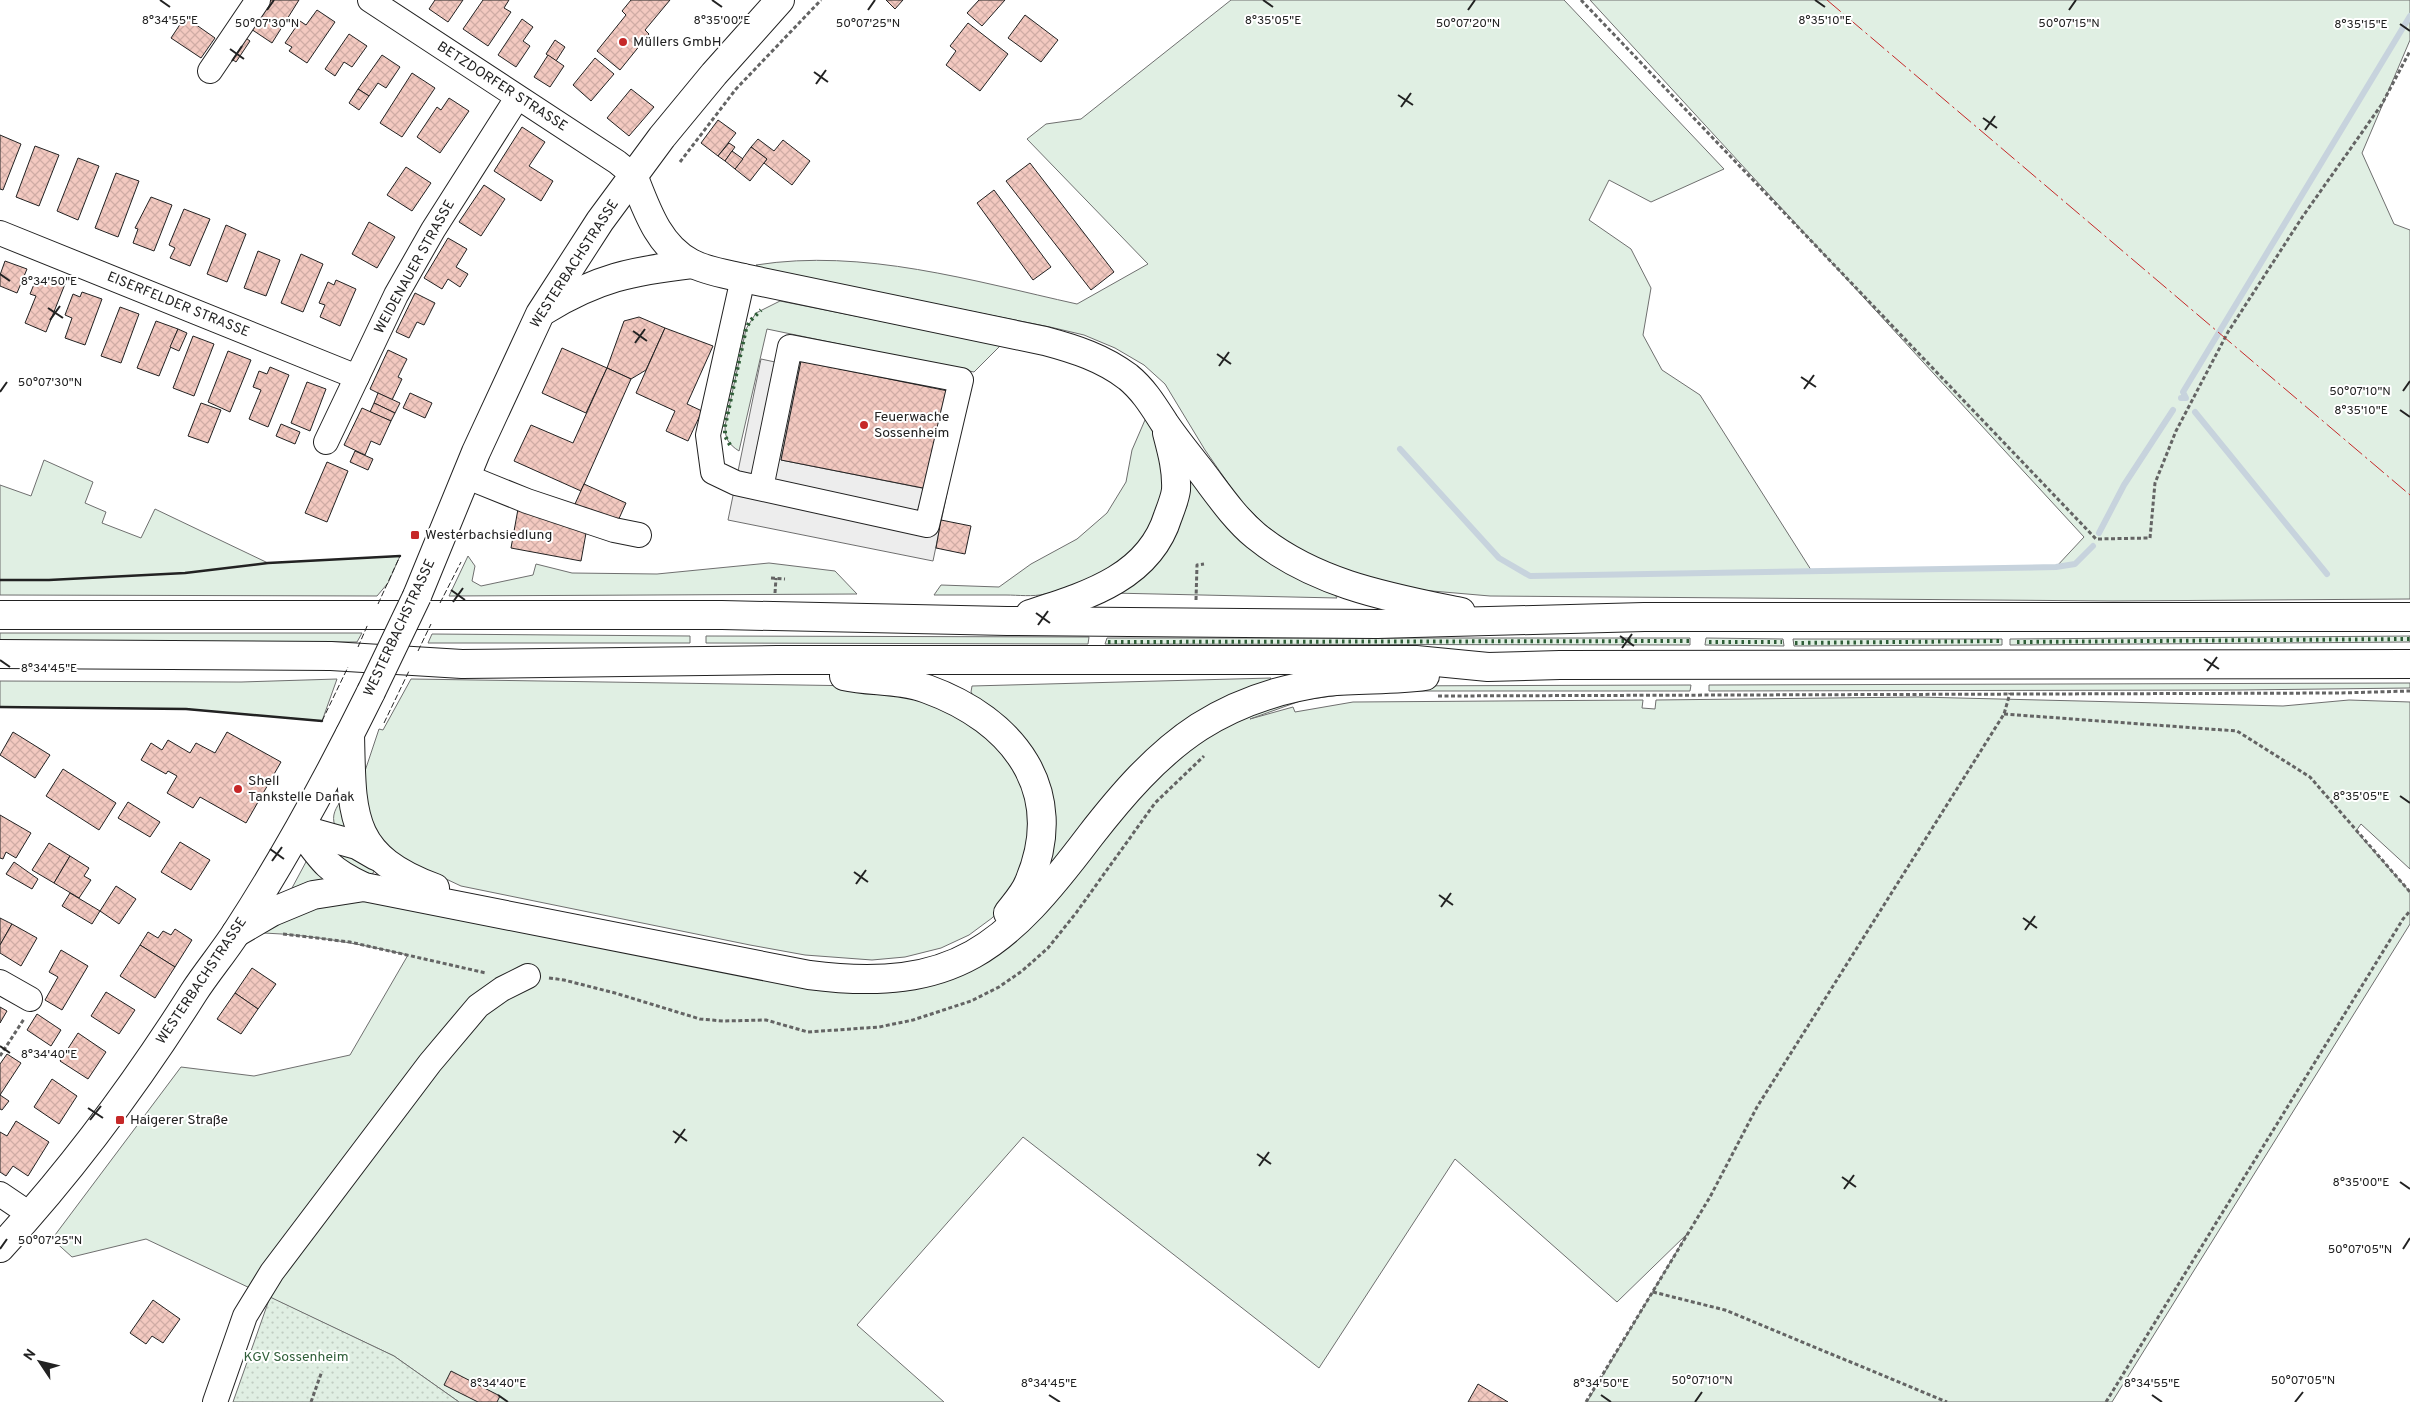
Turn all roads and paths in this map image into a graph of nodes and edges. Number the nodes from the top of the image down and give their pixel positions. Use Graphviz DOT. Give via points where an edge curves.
graph roads {
  1 [pos="258,0"];
  2 [pos="370,0"];
  3 [pos="780,0"];
  4 [pos="821,0"];
  5 [pos="1581,0"];
  6 [pos="2410,51"];
  7 [pos="210,71"];
  8 [pos="517,98"];
  9 [pos="680,162"];
  10 [pos="633,175"];
  11 [pos="0,235"];
  12 [pos="692,264"];
  13 [pos="743,278"];
  14 [pos="540,314"];
  15 [pos="356,377"];
  16 [pos="1165,424"];
  17 [pos="326,442"];
  18 [pos="465,476"];
  19 [pos="761,488"];
  20 [pos="639,535"];
  21 [pos="1204,564"];
  22 [pos="771,578"];
  23 [pos="785,578"];
  24 [pos="0,615"];
  25 [pos="2410,617"];
  26 [pos="1007,621"];
  27 [pos="1504,621"];
  28 [pos="1195,623"];
  29 [pos="0,654"];
  30 [pos="777,660"];
  31 [pos="2410,664"];
  32 [pos="1488,666"];
  33 [pos="2410,691"];
  34 [pos="2010,693"];
  35 [pos="1428,696"];
  36 [pos="2004,714"];
  37 [pos="350,734"];
  38 [pos="1208,752"];
  39 [pos="300,829"];
  40 [pos="376,856"];
  41 [pos="364,887"];
  42 [pos="2410,892"];
  43 [pos="2410,911"];
  44 [pos="236,933"];
  45 [pos="282,934"];
  46 [pos="493,974"];
  47 [pos="528,976"];
  48 [pos="0,982"];
  49 [pos="30,999"];
  50 [pos="0,1056"];
  51 [pos="0,1194"];
  52 [pos="30,1215"];
  53 [pos="0,1248"];
  54 [pos="1652,1292"];
  55 [pos="322,1371"];
  56 [pos="215,1402"];
  57 [pos="311,1402"];
  58 [pos="1586,1402"];
  59 [pos="1947,1402"];
  60 [pos="2106,1402"];
  1 -- 7 [label="street"];
  2 -- 8 [label="street, BETZDORFER STRASSE"];
  3 -- 10 [label="main road, WESTERBACHSTRASSE" via="714,74"];
  4 -- 9 [label="path" via="736,89"];
  5 -- 6 [label="path" via="2096,539 2150,538 2154,483 2176,431 2228,332 2303,216 2382,104"];
  8 -- 10 [label="street, BETZDORFER STRASSE"];
  8 -- 15 [label="street, WEIDENAUER STRASSE" via="432,230"];
  10 -- 12 [label="main road" via="663,239"];
  10 -- 14 [label="main road, WESTERBACHSTRASSE"];
  11 -- 15 [label="street, EISERFELDER STRASSE"];
  12 -- 13 [label="main road"];
  12 -- 14 [label="main road" via="625,274 597,282 572,293"];
  13 -- 16 [label="main road" via="1080,351 1106,362 1129,378 1146,395"];
  13 -- 19 [label="street" via="708,435 713,472"];
  14 -- 18 [label="main road, WESTERBACHSTRASSE"];
  15 -- 17 [label="street, WEIDENAUER STRASSE"];
  16 -- 26 [label="main road" via="1175,468 1176,492 1164,530 1145,557 1118,579 1089,595"];
  16 -- 27 [label="main road" via="1232,511 1255,535 1283,556 1361,590"];
  18 -- 20 [label="street" via="614,530"];
  18 -- 37 [label="main road, WESTERBACHSTRASSE, bridge" via="422,585"];
  19 -- 19 [label="street" via="790,347 960,380 926,525"];
  21 -- 28 [label="path" via="1197,565"];
  22 -- 23 [label="path"];
  24 -- 26 [label="main road" via="722,615"];
  25 -- 27 [label="main road"];
  26 -- 28 [label="main road"];
  27 -- 28 [label="main road"];
  29 -- 30 [label="main road" via="331,656 462,664"];
  30 -- 32 [label="main road" via="1416,660"];
  30 -- 40 [label="main road" via="848,676 925,688 983,718 1012,742 1030,770 1039,797 1042,826 1039,853 1029,884 1018,900 1006,916 976,941 945,956 909,964 824,965 434,888 401,874"];
  31 -- 32 [label="main road"];
  32 -- 41 [label="main road" via="1415,678 1327,682 1278,692 1208,722 1171,748 1112,807 1024,918 970,958 922,975 872,980 809,975"];
  33 -- 34 [label="path"];
  34 -- 35 [label="path"];
  34 -- 36 [label="path"];
  36 -- 42 [label="path" via="2237,731 2310,777"];
  36 -- 54 [label="path" via="1757,1107 1710,1197"];
  37 -- 39 [label="main road, WESTERBACHSTRASSE"];
  37 -- 40 [label="main road" via="352,795 364,839"];
  38 -- 47 [label="path" via="1155,802 1048,948 998,988 971,1001 879,1027 808,1032 766,1020 700,1019 564,980"];
  39 -- 40 [label="main road" via="357,845"];
  39 -- 41 [label="main road" via="328,867"];
  39 -- 44 [label="main road, WESTERBACHSTRASSE"];
  41 -- 44 [label="main road" via="313,895 272,912"];
  43 -- 60 [label="path"];
  44 -- 52 [label="main road, WESTERBACHSTRASSE" via="94,1134"];
  45 -- 46 [label="path" via="350,942"];
  47 -- 56 [label="street" via="478,1006 430,1063 272,1272 245,1316"];
  48 -- 49 [label="street"];
  49 -- 50 [label="path" via="24,1018"];
  51 -- 52 [label="street"];
  52 -- 53 [label="main road, WESTERBACHSTRASSE"];
  54 -- 58 [label="path"];
  54 -- 59 [label="path" via="1725,1310"];
  55 -- 57 [label="path"];
}
